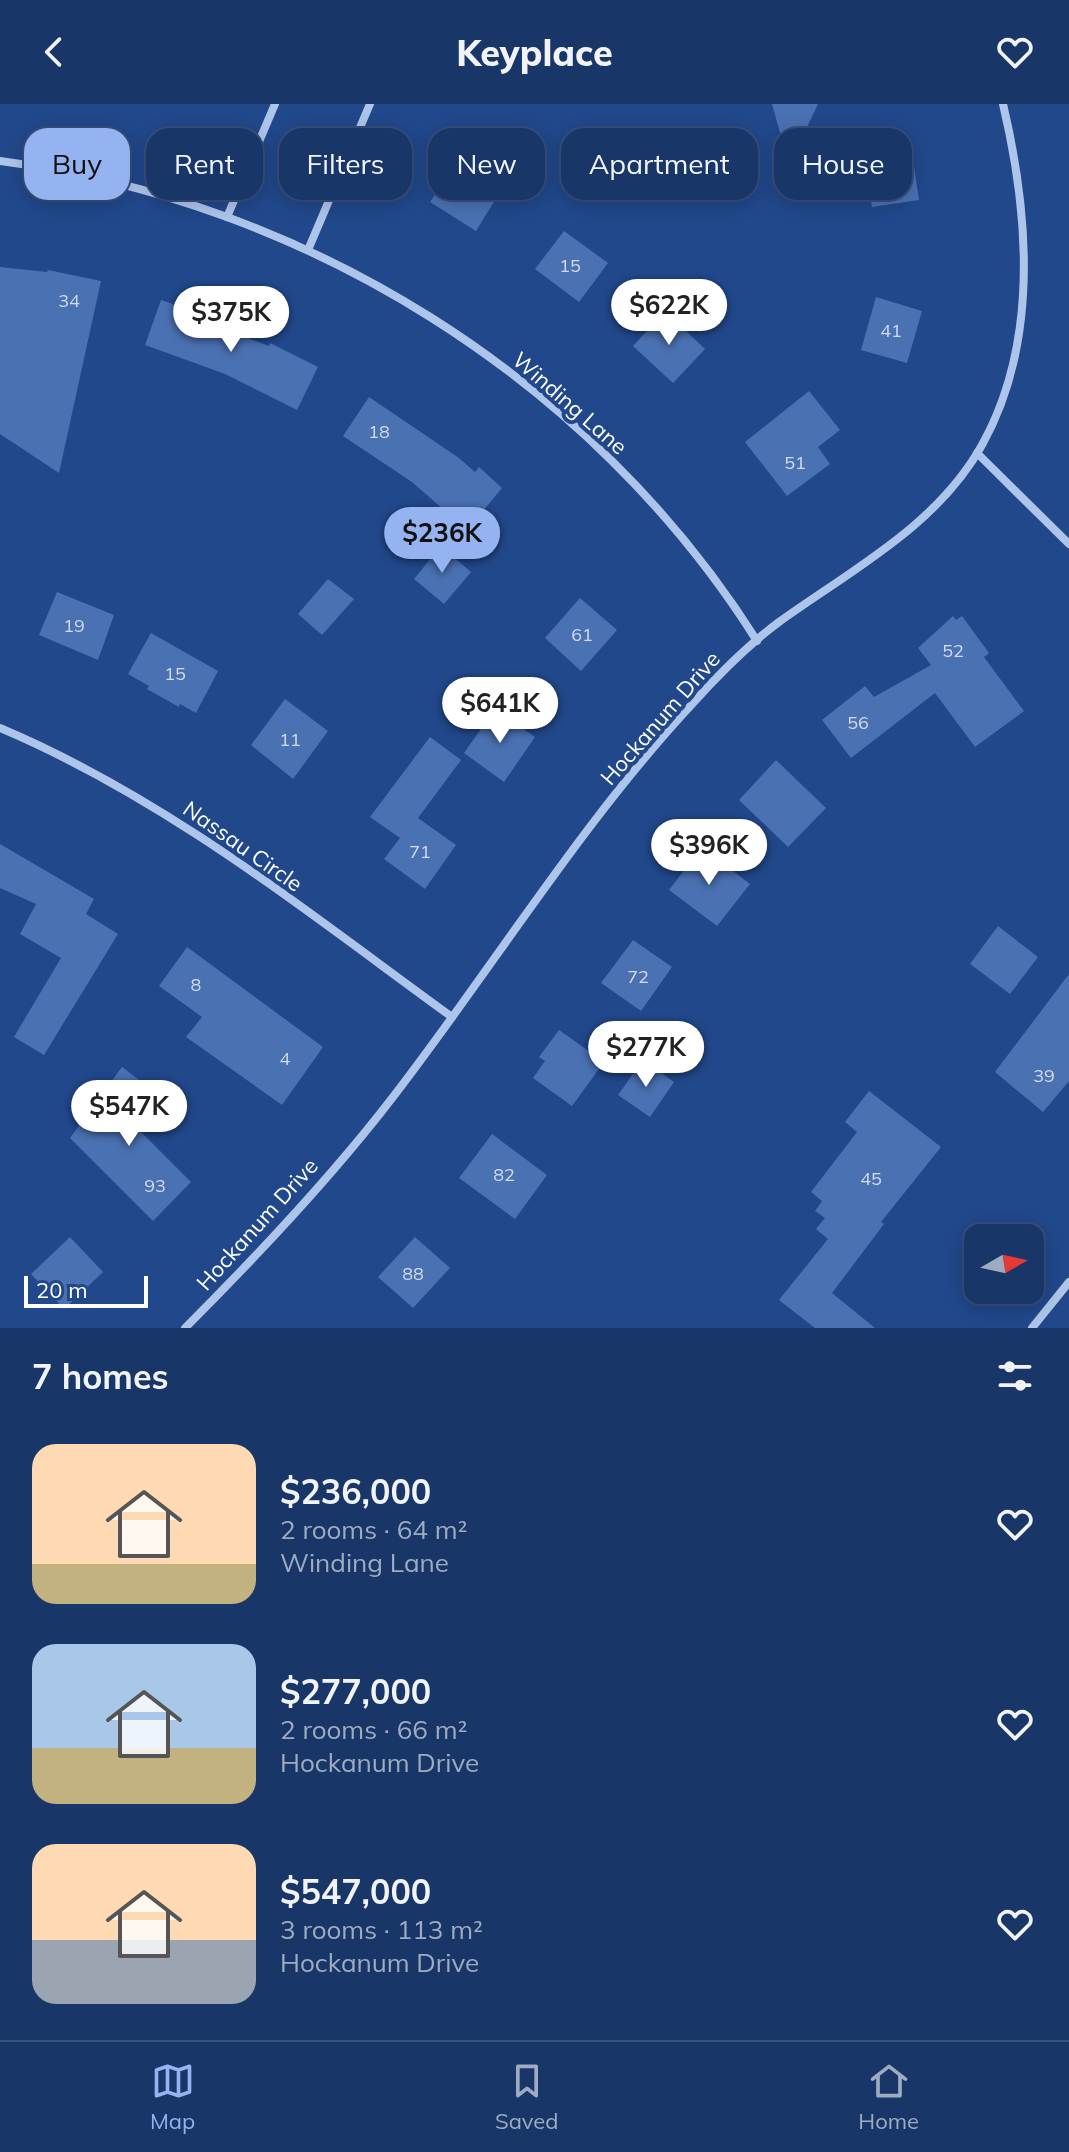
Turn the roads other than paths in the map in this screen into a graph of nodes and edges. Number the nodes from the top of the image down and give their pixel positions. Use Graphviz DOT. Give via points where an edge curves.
graph roads {
  1 [pos="275,104"];
  2 [pos="370,104"];
  3 [pos="1003,104"];
  4 [pos="0,161"];
  5 [pos="227,217"];
  6 [pos="308,250"];
  7 [pos="977,453"];
  8 [pos="1069,544"];
  9 [pos="757,641"];
  10 [pos="0,728"];
  11 [pos="452,1017"];
  12 [pos="1069,1282"];
  13 [pos="185,1328"];
  14 [pos="1032,1328"];
  1 -- 5 [label="street"];
  2 -- 6 [label="street"];
  3 -- 7 [label="street, Hockanum Drive" via="1022,224 1022,308 1003,397"];
  4 -- 5 [label="street, Winding Lane" via="129,186"];
  5 -- 6 [label="street, Winding Lane"];
  6 -- 9 [label="street, Winding Lane" via="461,337 566,419 672,525"];
  7 -- 8 [label="street"];
  7 -- 9 [label="street, Hockanum Drive" via="927,515"];
  9 -- 11 [label="street, Hockanum Drive" via="642,761"];
  10 -- 11 [label="street, Nassau Circle" via="77,763 166,814"];
  11 -- 13 [label="street, Hockanum Drive" via="350,1148"];
  12 -- 14 [label="street"];
}
